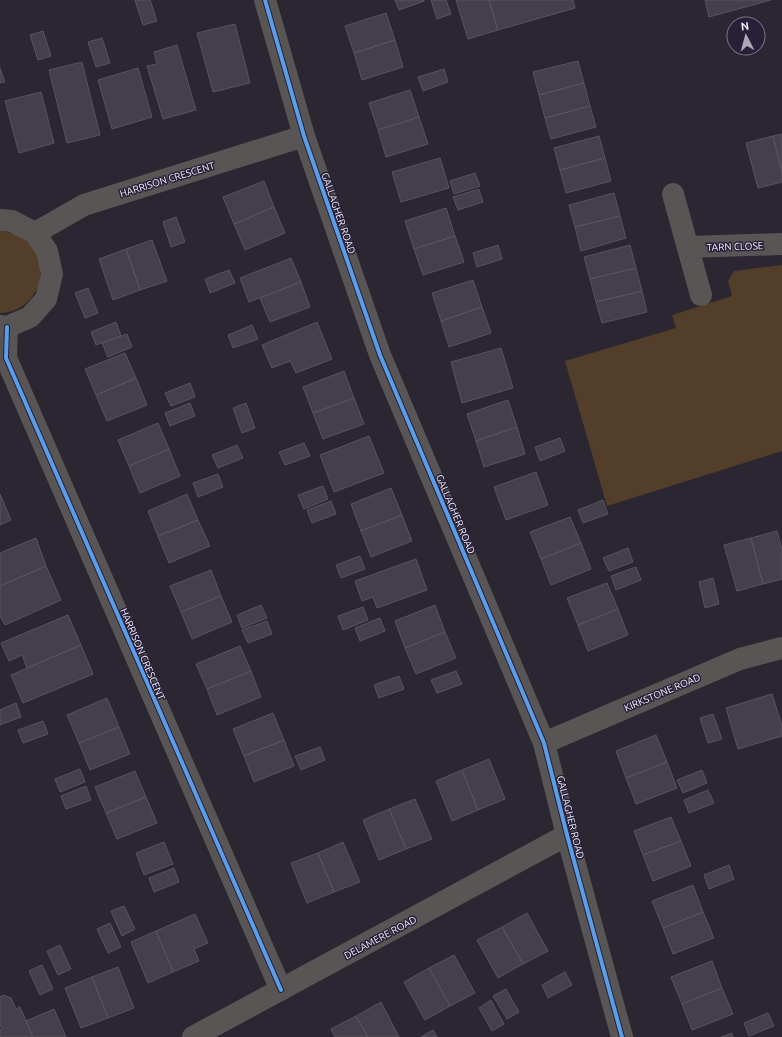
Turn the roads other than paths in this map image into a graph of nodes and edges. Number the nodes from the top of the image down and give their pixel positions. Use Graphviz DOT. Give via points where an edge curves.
graph roads {
  1 [pos="266,0"];
  2 [pos="304,136"];
  3 [pos="672,194"];
  4 [pos="0,220"];
  5 [pos="35,233"];
  6 [pos="782,244"];
  7 [pos="688,247"];
  8 [pos="701,295"];
  9 [pos="3,327"];
  10 [pos="782,648"];
  11 [pos="544,743"];
  12 [pos="567,835"];
  13 [pos="281,990"];
  14 [pos="193,1037"];
  15 [pos="622,1037"];
  1 -- 2 [label="street, GALLAGHER ROAD"];
  2 -- 5 [label="street, HARRISON CRESCENT" via="84,205"];
  2 -- 11 [label="street, GALLAGHER ROAD" via="380,355"];
  3 -- 7 [label="street"];
  4 -- 5 [label="street, HARRISON CRESCENT" via="12,221"];
  5 -- 9 [label="street, HARRISON CRESCENT" via="47,251 52,274 46,299 30,316"];
  6 -- 7 [label="street, TARN CLOSE"];
  7 -- 8 [label="street"];
  9 -- 13 [label="street, HARRISON CRESCENT" via="6,358"];
  10 -- 11 [label="street, KIRKSTONE ROAD" via="740,659"];
  11 -- 12 [label="street, GALLAGHER ROAD"];
  12 -- 13 [label="street, DELAMERE ROAD"];
  12 -- 15 [label="street, GALLAGHER ROAD"];
  13 -- 14 [label="street, DELAMERE ROAD"];
}
